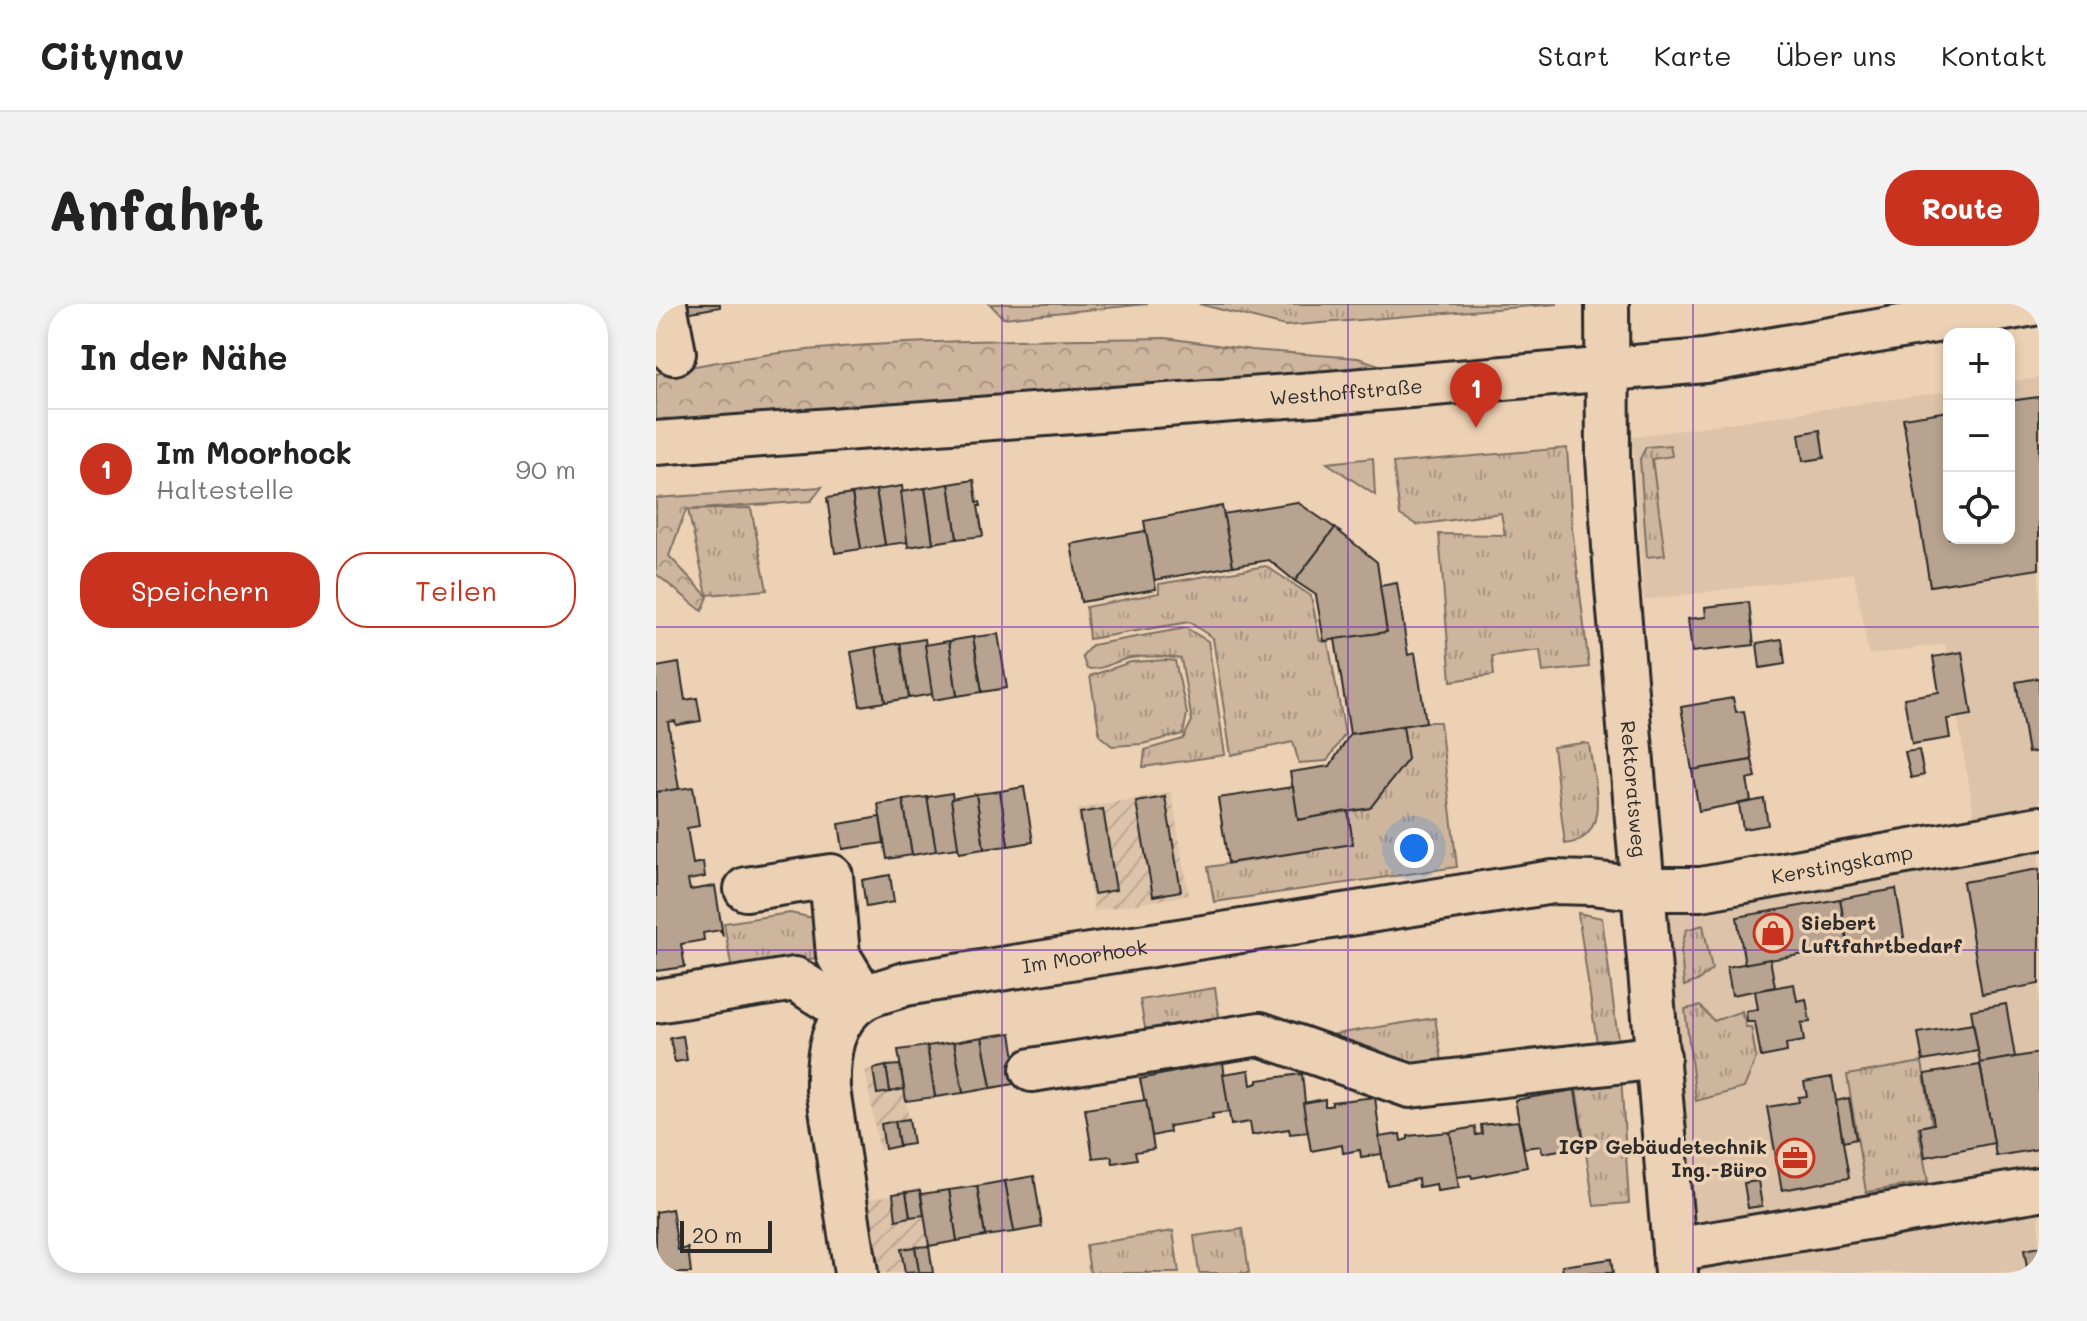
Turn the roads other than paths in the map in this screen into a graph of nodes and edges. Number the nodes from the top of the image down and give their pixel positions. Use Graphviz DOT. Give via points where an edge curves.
graph roads {
  1 [pos="665,304"];
  2 [pos="1607,304"];
  3 [pos="2033,304"];
  4 [pos="674,353"];
  5 [pos="1609,369"];
  6 [pos="656,443"];
  7 [pos="2039,828"];
  8 [pos="746,889"];
  9 [pos="1643,889"];
  10 [pos="656,1001"];
  11 [pos="855,1005"];
  12 [pos="1659,1057"];
  13 [pos="1032,1070"];
  14 [pos="2039,1189"];
  15 [pos="1675,1262"];
  16 [pos="856,1273"];
  1 -- 4 [label="street"];
  2 -- 5 [label="street, Rektoratsweg"];
  3 -- 5 [label="street, Westhoffstraße" via="1705,361"];
  5 -- 6 [label="street, Westhoffstraße"];
  5 -- 9 [label="street, Rektoratsweg" via="1608,458 1632,574"];
  7 -- 9 [label="street, Kerstingskamp" via="1701,889"];
  8 -- 11 [label="street" via="831,876 838,955"];
  9 -- 11 [label="street, Im Moorhock" via="1553,882 905,984"];
  9 -- 12 [label="street, Rektoratsweg"];
  10 -- 11 [label="street" via="795,979"];
  11 -- 16 [label="street" via="830,1045 828,1089"];
  12 -- 13 [label="street" via="1410,1086 1260,1034"];
  12 -- 15 [label="street, Rektoratsweg"];
  14 -- 15 [label="street"];
}
